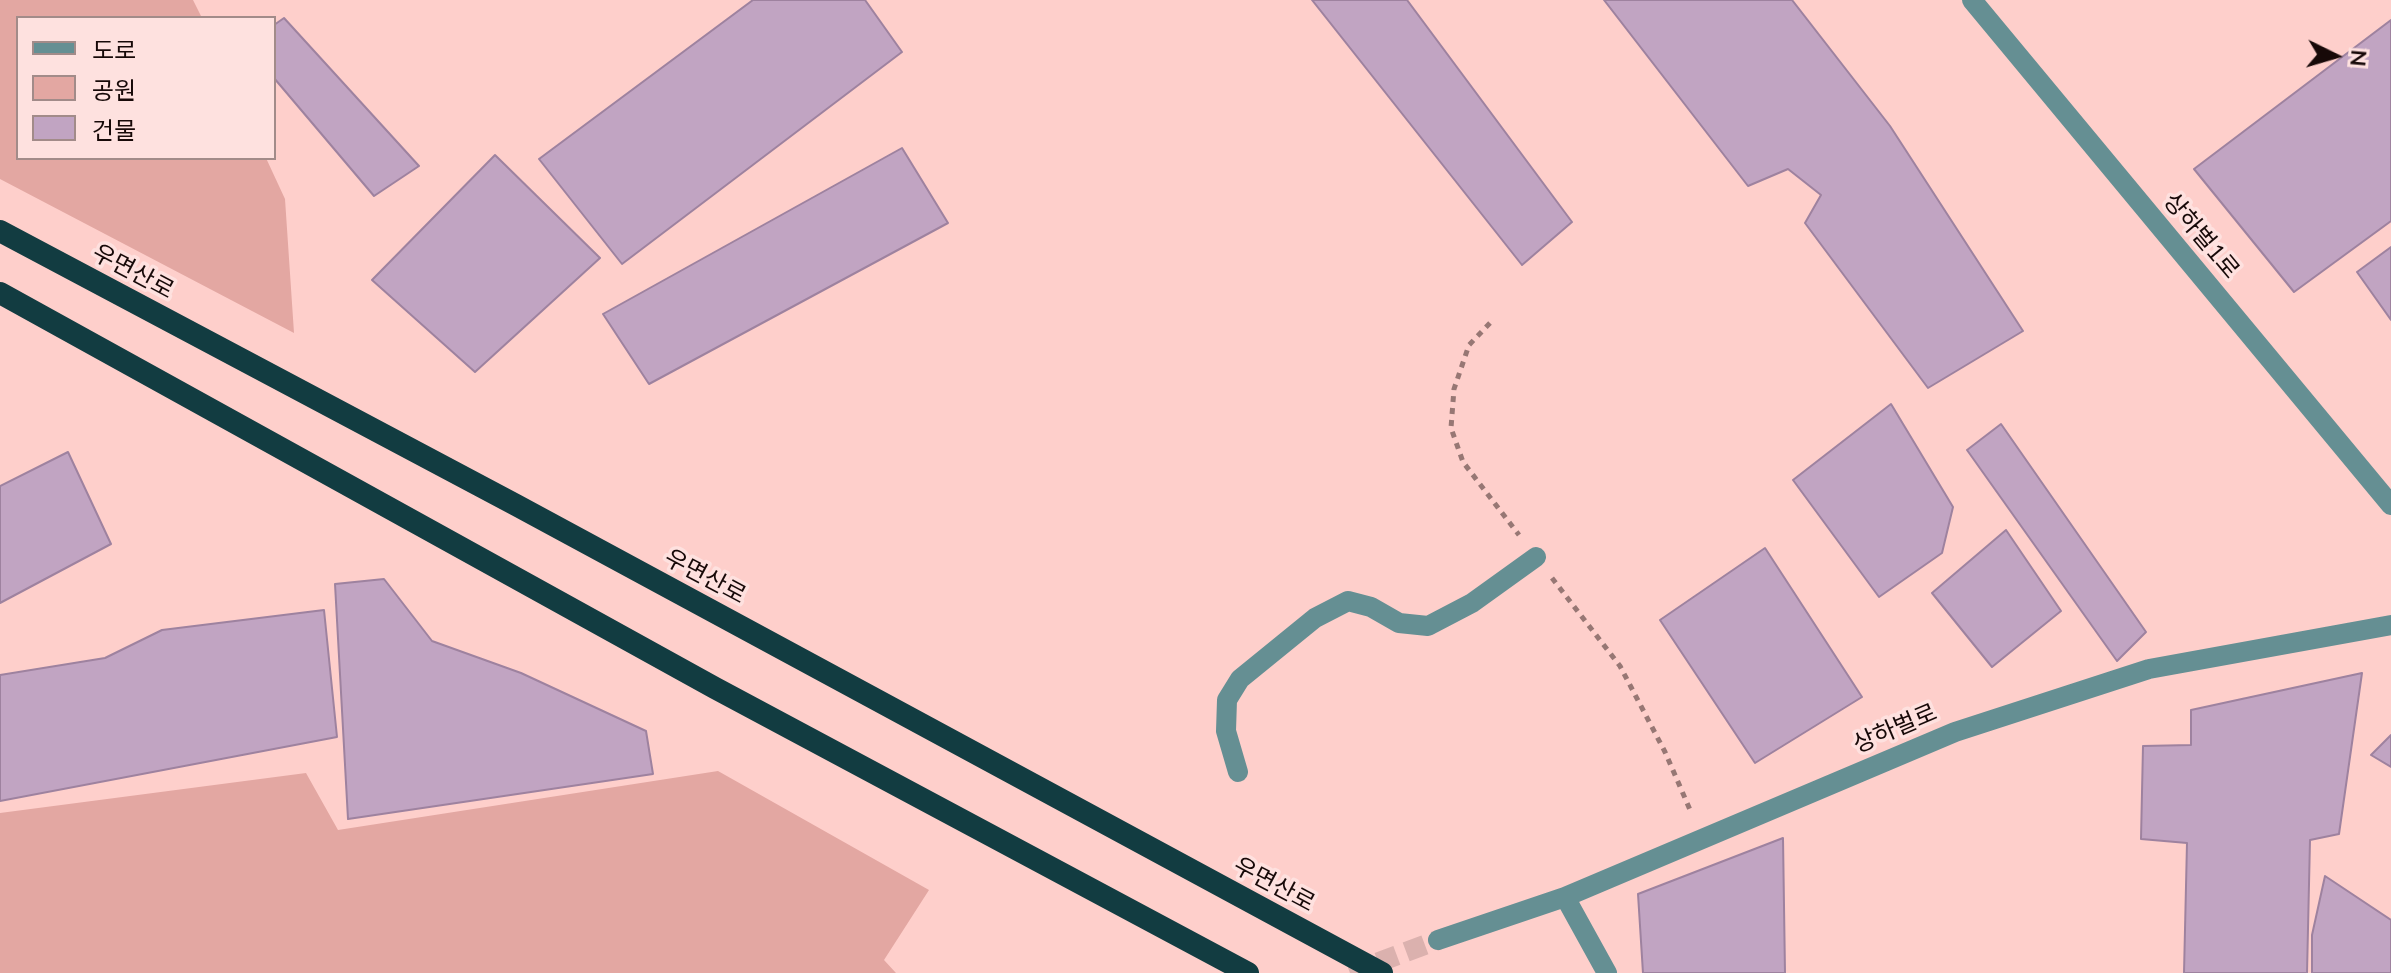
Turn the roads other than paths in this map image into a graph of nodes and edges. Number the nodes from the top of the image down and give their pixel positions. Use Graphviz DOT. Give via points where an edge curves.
graph roads {
  1 [pos="1972,0"];
  2 [pos="0,231"];
  3 [pos="0,293"];
  4 [pos="2391,505"];
  5 [pos="1536,557"];
  6 [pos="2391,625"];
  7 [pos="1238,772"];
  8 [pos="1565,897"];
  9 [pos="1438,940"];
  10 [pos="1248,973"];
  11 [pos="1382,973"];
  12 [pos="1607,973"];
  1 -- 4 [label="street, 상하벌1로"];
  2 -- 11 [label="highway, 우면산로"];
  3 -- 10 [label="highway" via="715,688"];
  5 -- 7 [label="street" via="1472,603 1428,626 1399,623 1348,601 1315,618 1240,679 1227,700 1226,731"];
  6 -- 8 [label="street, 상하벌로" via="2149,669 1955,732"];
  8 -- 9 [label="street, 상하벌로"];
  8 -- 12 [label="street"];
}
